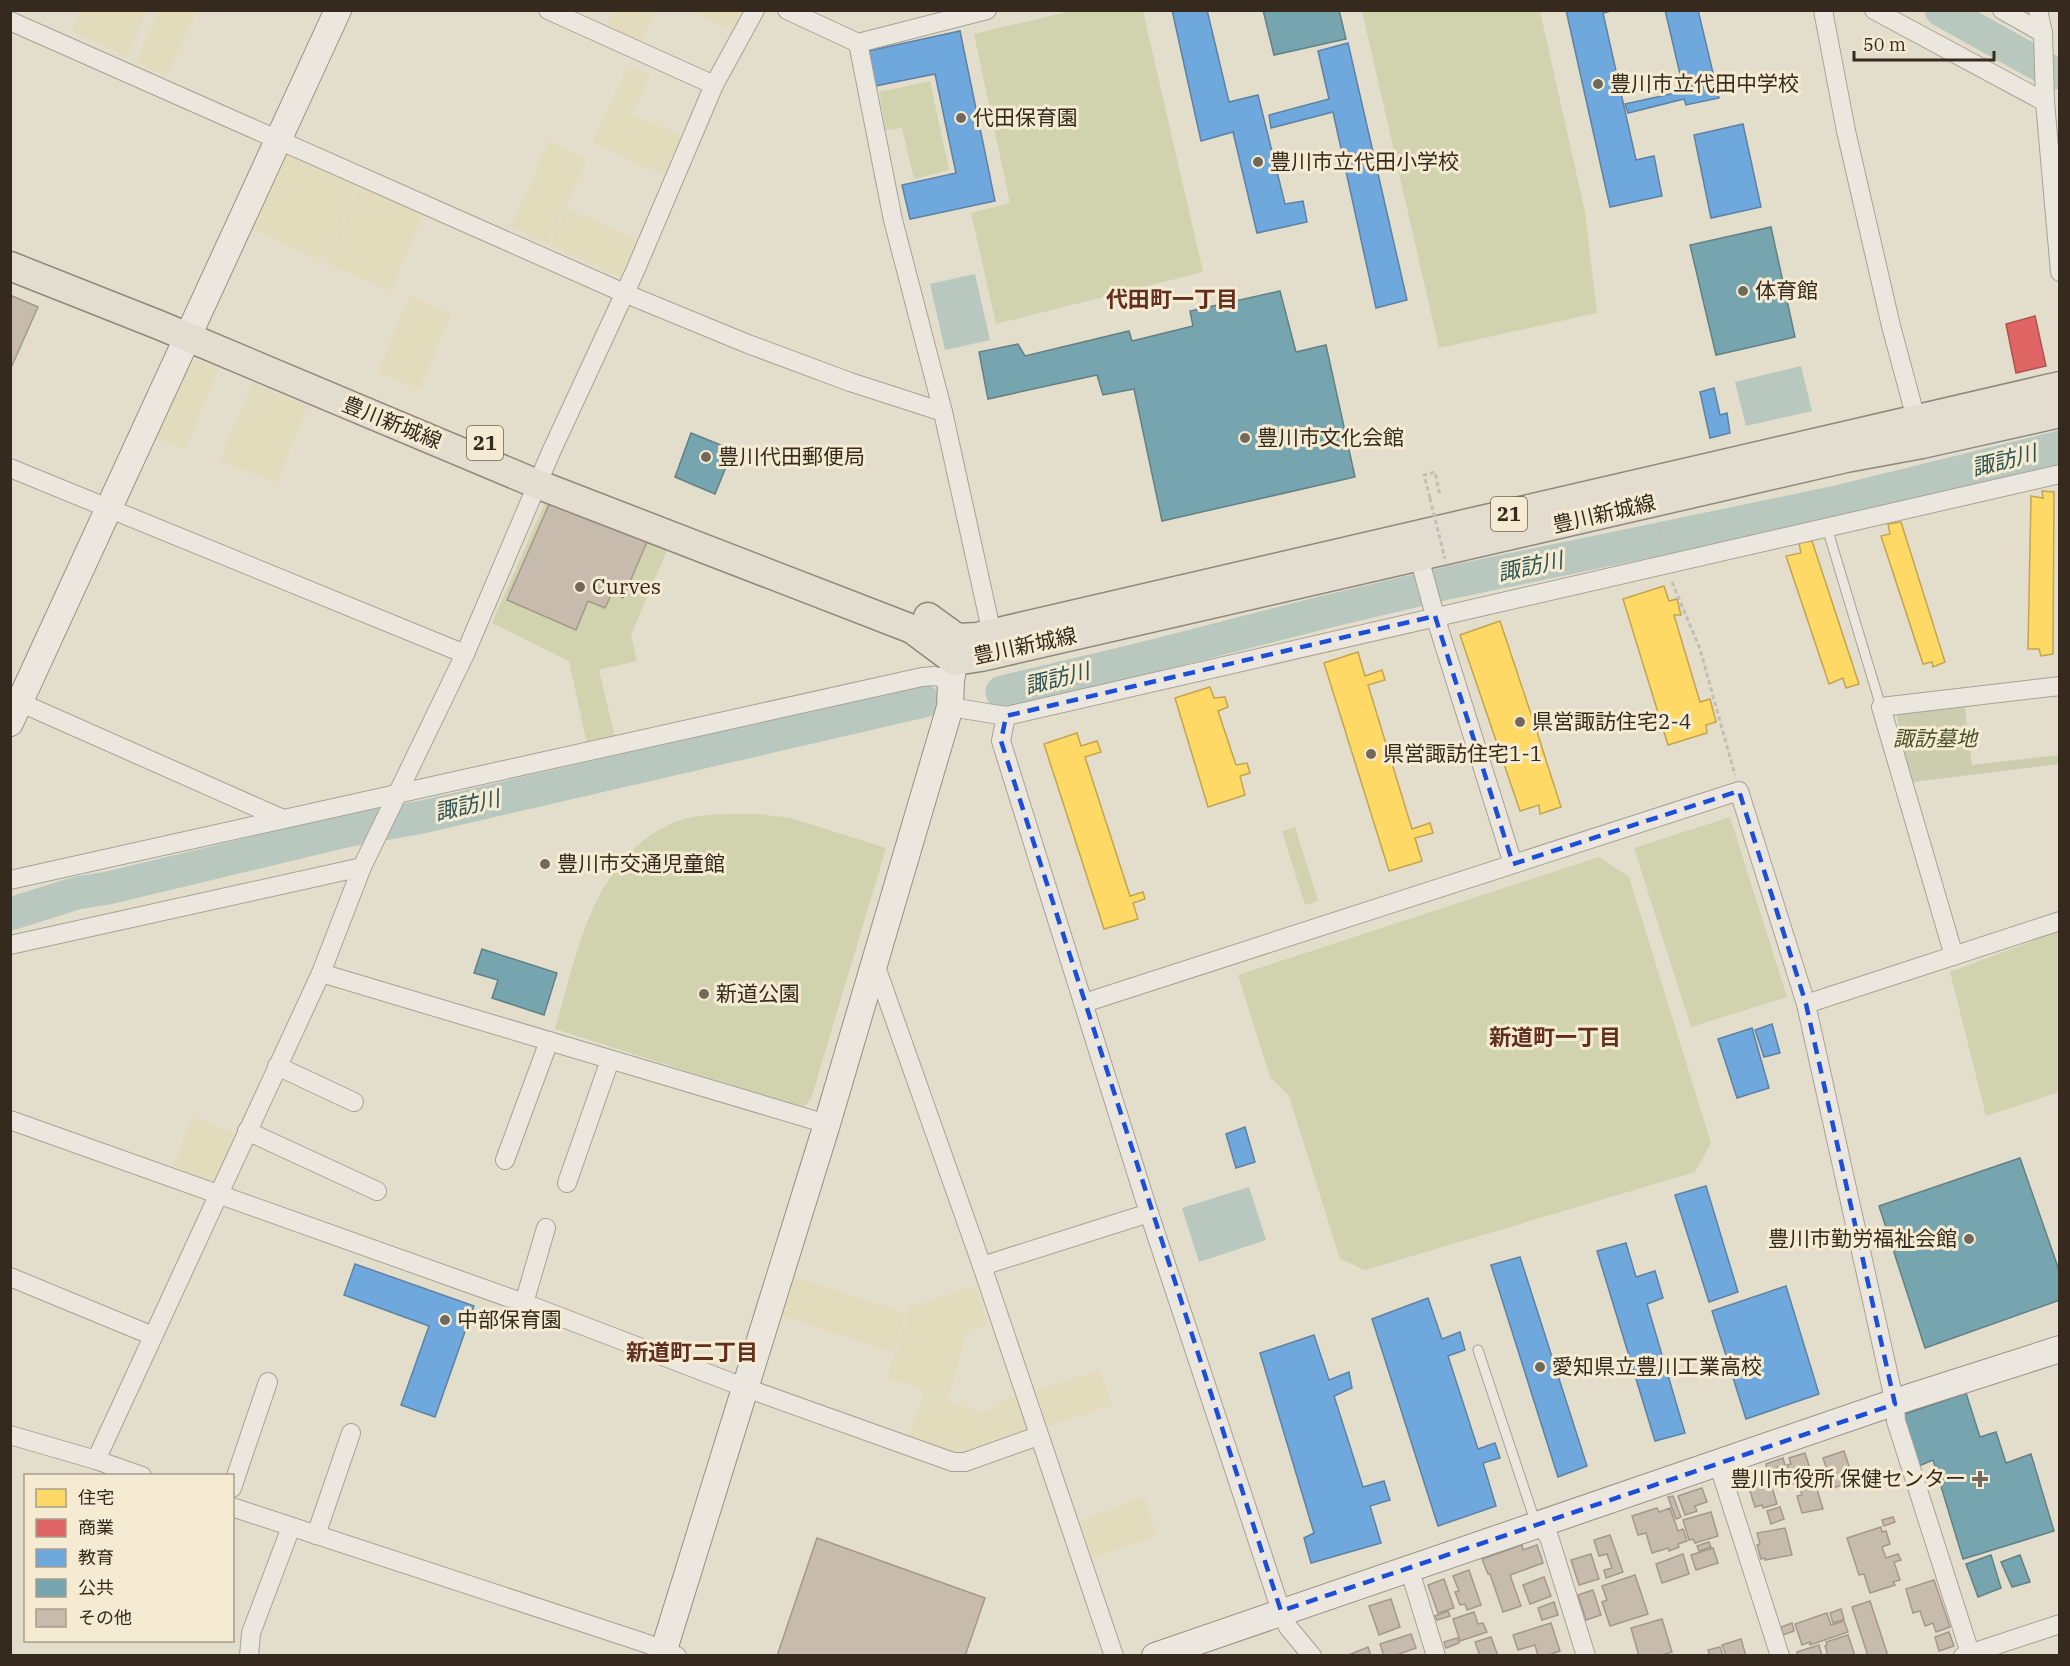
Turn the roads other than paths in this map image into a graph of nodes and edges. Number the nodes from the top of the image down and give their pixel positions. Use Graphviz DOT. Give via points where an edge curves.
graph roads {
  1 [pos="338,10"];
  2 [pos="548,10"];
  3 [pos="755,10"];
  4 [pos="787,10"];
  5 [pos="987,10"];
  6 [pos="1823,10"];
  7 [pos="1874,10"];
  8 [pos="2002,10"];
  9 [pos="2038,10"];
  10 [pos="10,21"];
  11 [pos="2043,33"];
  12 [pos="858,43"];
  13 [pos="714,85"];
  14 [pos="2045,102"];
  15 [pos="279,139"];
  16 [pos="10,248"];
  17 [pos="10,266"];
  18 [pos="2060,272"];
  19 [pos="624,293"];
  20 [pos="190,330"];
  21 [pos="2060,386"];
  22 [pos="943,412"];
  23 [pos="2060,413"];
  24 [pos="1919,432"];
  25 [pos="10,468"];
  26 [pos="2060,474"];
  27 [pos="541,476"];
  28 [pos="110,509"];
  29 [pos="1827,528"];
  30 [pos="1425,556"];
  31 [pos="1433,609"];
  32 [pos="992,634"];
  33 [pos="465,654"];
  34 [pos="954,660"];
  35 [pos="2060,686"];
  36 [pos="950,706"];
  37 [pos="1881,706"];
  38 [pos="14,707"];
  39 [pos="1006,716"];
  40 [pos="398,795"];
  41 [pos="284,819"];
  42 [pos="365,862"];
  43 [pos="1513,864"];
  44 [pos="10,880"];
  45 [pos="2060,921"];
  46 [pos="10,945"];
  47 [pos="1954,956"];
  48 [pos="875,964"];
  49 [pos="321,973"];
  50 [pos="1084,1003"];
  51 [pos="1806,1004"];
  52 [pos="549,1041"];
  53 [pos="610,1060"];
  54 [pos="277,1066"];
  55 [pos="354,1102"];
  56 [pos="10,1120"];
  57 [pos="827,1124"];
  58 [pos="247,1131"];
  59 [pos="506,1160"];
  60 [pos="567,1183"];
  61 [pos="377,1191"];
  62 [pos="218,1193"];
  63 [pos="1149,1213"];
  64 [pos="546,1228"];
  65 [pos="982,1266"];
  66 [pos="10,1277"];
  67 [pos="524,1303"];
  68 [pos="153,1336"];
  69 [pos="2060,1349"];
  70 [pos="1478,1350"];
  71 [pos="268,1382"];
  72 [pos="746,1388"];
  73 [pos="1895,1404"];
  74 [pos="351,1433"];
  75 [pos="10,1435"];
  76 [pos="1038,1436"];
  77 [pos="96,1460"];
  78 [pos="1718,1463"];
  79 [pos="136,1474"];
  80 [pos="234,1482"];
  81 [pos="234,1508"];
  82 [pos="1540,1525"];
  83 [pos="291,1527"];
  84 [pos="316,1535"];
  85 [pos="1409,1568"];
  86 [pos="1281,1611"];
  87 [pos="2060,1624"];
  88 [pos="668,1654"];
  89 [pos="1968,1655"];
  90 [pos="249,1656"];
  91 [pos="1114,1656"];
  92 [pos="1155,1656"];
  93 [pos="1312,1656"];
  94 [pos="1436,1656"];
  95 [pos="1586,1656"];
  96 [pos="1780,1656"];
  1 -- 15 [label="street"];
  2 -- 13 [label="street"];
  3 -- 13 [label="street"];
  4 -- 12 [label="street"];
  5 -- 12 [label="street"];
  6 -- 24 [label="street" via="1846,131"];
  7 -- 14 [label="street"];
  8 -- 11 [label="street"];
  9 -- 11 [label="street"];
  10 -- 15 [label="street"];
  11 -- 14 [label="street"];
  12 -- 22 [label="street" via="893,220"];
  13 -- 19 [label="street"];
  14 -- 18 [label="street"];
  15 -- 19 [label="street"];
  15 -- 20 [label="street"];
  16 -- 20 [label="main road, 豊川新城線 / 21"];
  17 -- 20 [label="main road, 豊川新城線 / 21"];
  19 -- 22 [label="street" via="840,378"];
  19 -- 27 [label="street"];
  20 -- 27 [label="main road, 豊川新城線 / 21" via="216,333"];
  20 -- 28 [label="street"];
  21 -- 24 [label="main road, 豊川新城線 / 21"];
  22 -- 32 [label="street"];
  23 -- 24 [label="main road, 豊川新城線 / 21"];
  24 -- 30 [label="main road, 豊川新城線 / 21" via="1846,458"];
  25 -- 28 [label="street"];
  26 -- 29 [label="street"];
  27 -- 33 [label="street"];
  27 -- 34 [label="main road, 豊川新城線 / 21" via="918,610"];
  28 -- 33 [label="street"];
  28 -- 38 [label="street"];
  29 -- 31 [label="street" via="1664,558"];
  29 -- 37 [label="lane"];
  30 -- 31 [label="street"];
  30 -- 32 [label="main road, 豊川新城線 / 21"];
  30 -- 34 [label="main road, 豊川新城線 / 21"];
  31 -- 39 [label="street"];
  31 -- 43 [label="street"];
  32 -- 34 [label="main road, 豊川新城線 / 21"];
  33 -- 40 [label="street"];
  34 -- 36 [label="street"];
  34 -- 40 [label="street" via="935,676"];
  35 -- 37 [label="street"];
  36 -- 39 [label="street"];
  36 -- 48 [label="street"];
  37 -- 47 [label="street"];
  38 -- 41 [label="street"];
  39 -- 50 [label="street" via="1001,741"];
  40 -- 41 [label="street"];
  40 -- 42 [label="street"];
  41 -- 44 [label="street"];
  42 -- 46 [label="street"];
  42 -- 49 [label="street"];
  43 -- 50 [label="street"];
  43 -- 51 [label="street" via="1739,791"];
  45 -- 47 [label="street"];
  47 -- 51 [label="street"];
  48 -- 57 [label="street"];
  48 -- 65 [label="street"];
  49 -- 52 [label="street"];
  49 -- 54 [label="street"];
  50 -- 63 [label="street"];
  51 -- 73 [label="street"];
  52 -- 53 [label="street"];
  52 -- 59 [label="street"];
  53 -- 57 [label="street"];
  53 -- 60 [label="street"];
  54 -- 55 [label="street"];
  54 -- 58 [label="street"];
  56 -- 62 [label="street"];
  57 -- 72 [label="street"];
  58 -- 61 [label="street"];
  58 -- 62 [label="street"];
  62 -- 67 [label="street"];
  62 -- 68 [label="street"];
  63 -- 65 [label="street"];
  63 -- 86 [label="street"];
  64 -- 67 [label="street"];
  65 -- 76 [label="street"];
  66 -- 68 [label="street"];
  67 -- 72 [label="street"];
  68 -- 77 [label="street"];
  69 -- 73 [label="street"];
  70 -- 82 [label="lane" via="1533,1515"];
  71 -- 80 [label="street"];
  72 -- 76 [label="street" via="953,1462 965,1462"];
  72 -- 88 [label="street"];
  73 -- 78 [label="street"];
  73 -- 89 [label="street" via="1896,1421"];
  74 -- 84 [label="street"];
  75 -- 77 [label="street"];
  76 -- 91 [label="street"];
  77 -- 79 [label="street"];
  78 -- 82 [label="street"];
  78 -- 96 [label="street"];
  81 -- 83 [label="street"];
  82 -- 85 [label="street"];
  82 -- 95 [label="street" via="1549,1537"];
  83 -- 84 [label="street"];
  83 -- 90 [label="street" via="251,1633"];
  84 -- 88 [label="street" via="637,1640"];
  85 -- 86 [label="street"];
  85 -- 94 [label="street"];
  86 -- 92 [label="street"];
  86 -- 93 [label="street" via="1288,1627"];
  87 -- 89 [label="street"];
}
